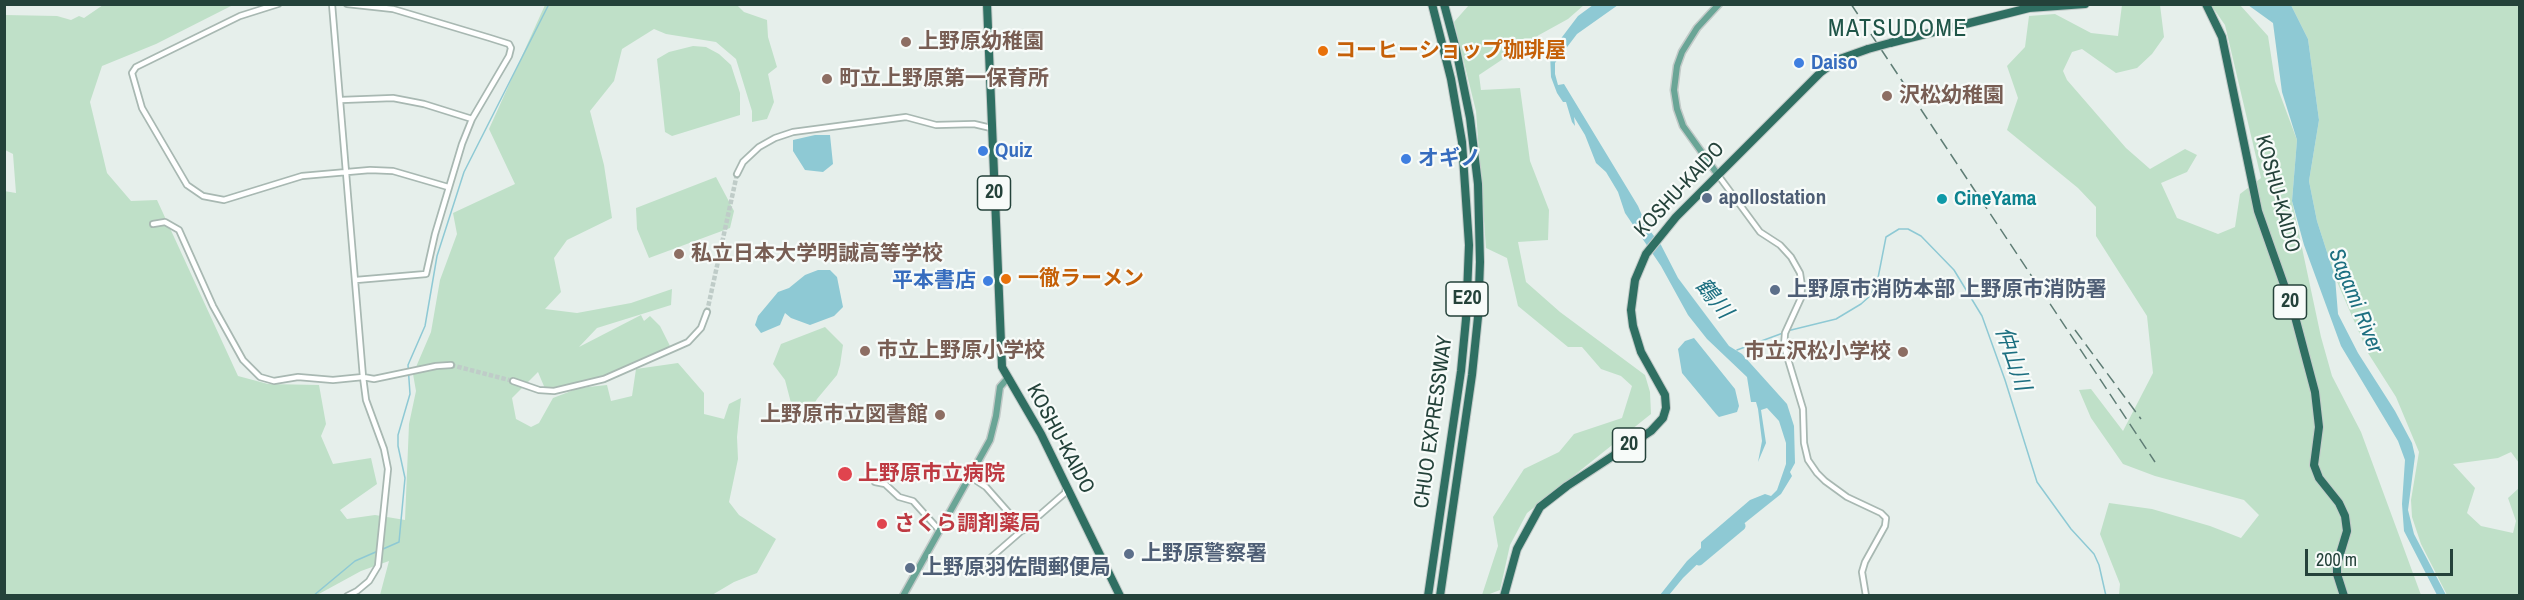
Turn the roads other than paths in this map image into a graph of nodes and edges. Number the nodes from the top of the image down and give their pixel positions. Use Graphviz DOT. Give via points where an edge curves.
graph roads {
  1 [pos="278,4"];
  2 [pos="332,4"];
  3 [pos="347,4"];
  4 [pos="987,4"];
  5 [pos="1432,4"];
  6 [pos="1444,4"];
  7 [pos="1719,4"];
  8 [pos="2085,4"];
  9 [pos="2206,4"];
  10 [pos="340,100"];
  11 [pos="472,119"];
  12 [pos="991,128"];
  13 [pos="346,171"];
  14 [pos="737,174"];
  15 [pos="1718,175"];
  16 [pos="448,187"];
  17 [pos="153,224"];
  18 [pos="356,280"];
  19 [pos="707,312"];
  20 [pos="451,365"];
  21 [pos="363,377"];
  22 [pos="1007,379"];
  23 [pos="513,381"];
  24 [pos="969,476"];
  25 [pos="875,482"];
  26 [pos="1066,487"];
  27 [pos="939,530"];
  28 [pos="1024,530"];
  29 [pos="980,567"];
  30 [pos="347,596"];
  31 [pos="903,596"];
  32 [pos="1120,596"];
  33 [pos="1428,596"];
  34 [pos="1440,596"];
  35 [pos="1504,596"];
  36 [pos="1866,596"];
  37 [pos="2344,596"];
  1 -- 13 [label="street" via="240,16 136,67 131,77 142,108 184,182 208,198 224,200 292,178"];
  2 -- 10 [label="street"];
  3 -- 11 [label="street" via="393,9 509,44 509,56"];
  4 -- 12 [label="highway, KOSHU-KAIDO / 20"];
  5 -- 33 [label="highway, CHUO EXPRESSWAY / E20" via="1462,142 1469,245 1461,371"];
  6 -- 34 [label="highway, CHUO EXPRESSWAY / E20" via="1470,118 1480,262 1472,375"];
  7 -- 15 [label="main road" via="1682,52 1674,90 1683,126"];
  8 -- 15 [label="highway, KOSHU-KAIDO / 20, bridge" via="2029,8 1848,55 1821,72"];
  9 -- 37 [label="highway, KOSHU-KAIDO / 20" via="2222,37 2258,211 2294,313 2314,392 2319,416 2316,472 2345,516 2346,531 2337,564"];
  10 -- 11 [label="street" via="374,97 408,101"];
  10 -- 13 [label="street"];
  11 -- 16 [label="street"];
  12 -- 14 [label="street" via="974,124 936,125 906,117 801,130 763,143"];
  12 -- 22 [label="highway, KOSHU-KAIDO / 20" via="1001,358"];
  13 -- 16 [label="street" via="393,171"];
  13 -- 18 [label="street"];
  15 -- 35 [label="highway, KOSHU-KAIDO / 20" via="1676,217 1639,267 1631,310 1633,326 1641,352 1665,395 1663,418 1651,431 1540,507 1517,549"];
  15 -- 36 [label="street" via="1760,232 1780,245 1796,264 1801,298 1784,342 1803,410 1806,452 1814,470 1839,491 1886,518 1862,572"];
  16 -- 18 [label="street" via="426,274"];
  17 -- 21 [label="street" via="165,222 178,230 213,306 254,373 274,381"];
  18 -- 21 [label="street"];
  19 -- 23 [label="street" via="701,328 688,342 604,379 554,391"];
  20 -- 21 [label="street" via="374,379"];
  21 -- 30 [label="street" via="366,400 388,469 378,566 369,581"];
  22 -- 24 [label="main road" via="1000,387 990,440"];
  22 -- 26 [label="highway, KOSHU-KAIDO / 20" via="1033,418"];
  24 -- 27 [label="main road"];
  24 -- 28 [label="street" via="986,487"];
  25 -- 27 [label="street" via="913,501"];
  26 -- 28 [label="street" via="1065,493"];
  26 -- 32 [label="highway, KOSHU-KAIDO / 20"];
  27 -- 31 [label="main road"];
  28 -- 29 [label="street"];
}
